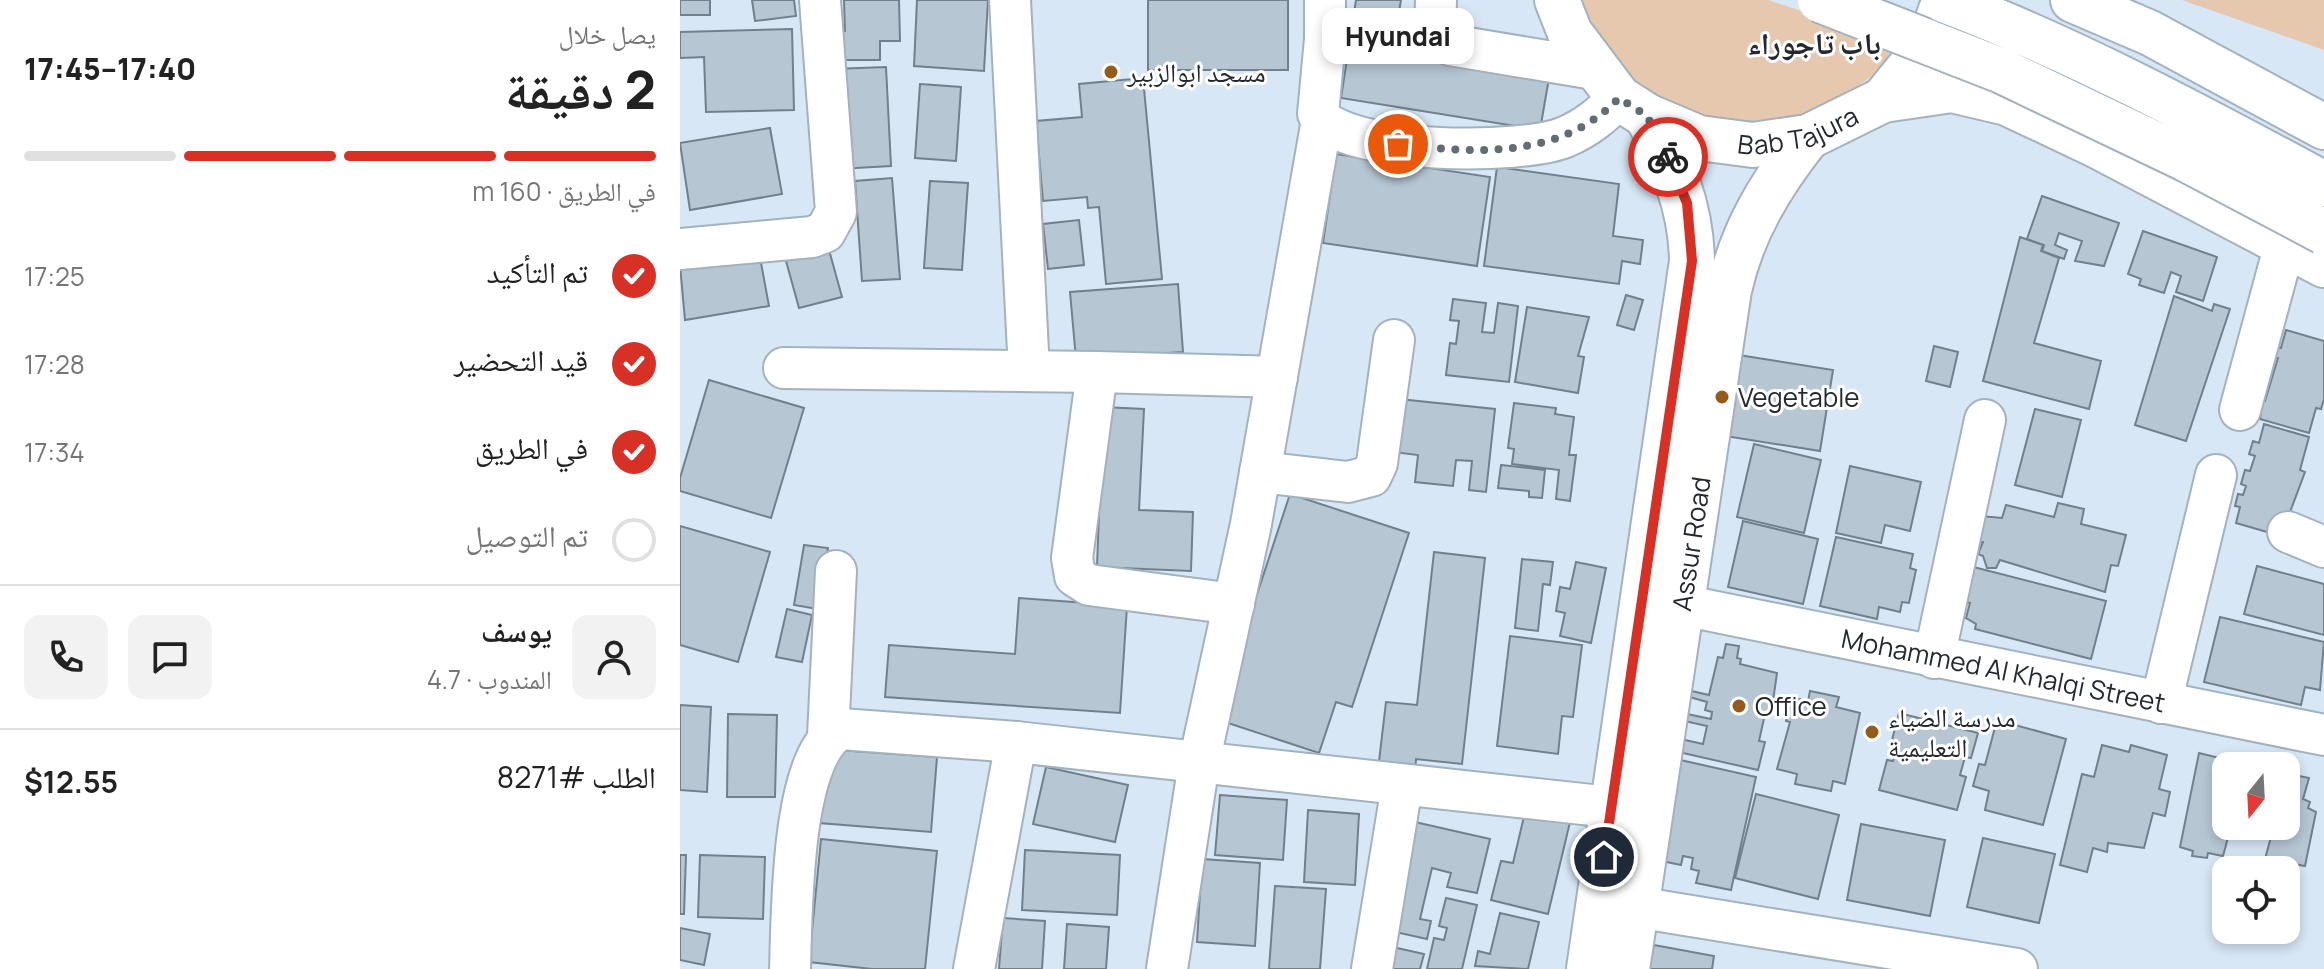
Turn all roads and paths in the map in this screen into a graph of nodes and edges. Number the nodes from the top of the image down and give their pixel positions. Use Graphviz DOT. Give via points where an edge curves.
graph roads {
  1 [pos="820,0"];
  2 [pos="1010,0"];
  3 [pos="1325,0"];
  4 [pos="1436,0"];
  5 [pos="1557,0"];
  6 [pos="1820,0"];
  7 [pos="1944,0"];
  8 [pos="2073,0"];
  9 [pos="1620,94"];
  10 [pos="1883,100"];
  11 [pos="1322,120"];
  12 [pos="2324,127"];
  13 [pos="1808,137"];
  14 [pos="2324,184"];
  15 [pos="2304,238"];
  16 [pos="680,249"];
  17 [pos="2324,265"];
  18 [pos="1394,340"];
  19 [pos="784,368"];
  20 [pos="1029,371"];
  21 [pos="1097,372"];
  22 [pos="1277,377"];
  23 [pos="2240,410"];
  24 [pos="1985,420"];
  25 [pos="1260,472"];
  26 [pos="2216,475"];
  27 [pos="836,571"];
  28 [pos="1234,604"];
  29 [pos="1682,605"];
  30 [pos="1934,658"];
  31 [pos="2161,703"];
  32 [pos="2324,735"];
  33 [pos="828,736"];
  34 [pos="1016,742"];
  35 [pos="1199,763"];
  36 [pos="1402,786"];
  37 [pos="1610,807"];
  38 [pos="1636,907"];
  39 [pos="790,969"];
  40 [pos="974,969"];
  41 [pos="1167,969"];
  42 [pos="1372,969"];
  43 [pos="1589,969"];
  44 [pos="1627,969"];
  45 [pos="2017,969"];
  1 -- 16 [label="street" via="834,219 825,232 812,237"];
  2 -- 20 [label="street"];
  3 -- 11 [label="street" via="1316,103"];
  4 -- 9 [label="street" via="1435,36 1450,45"];
  5 -- 9 [label="main road" via="1570,33"];
  6 -- 15 [label="main road, bridge" via="2002,71 2186,159"];
  7 -- 10 [label="main road, Bab Tajura" via="1930,42"];
  7 -- 14 [label="main road, bridge" via="2135,85"];
  8 -- 12 [label="main road" via="2150,33"];
  9 -- 11 [label="street" via="1590,124 1540,144 1434,149 1352,133"];
  9 -- 13 [label="main road, Bab Tajura" via="1699,138 1753,145"];
  9 -- 37 [label="main road, Assur Road" via="1678,175 1687,203 1692,261"];
  10 -- 13 [label="main road, Bab Tajura"];
  10 -- 15 [label="main road" via="1952,90 2007,103"];
  11 -- 22 [label="street"];
  13 -- 29 [label="main road, Assur Road" via="1778,175 1735,261"];
  15 -- 17 [label="main road"];
  15 -- 23 [label="street"];
  18 -- 25 [label="street" via="1371,476 1348,482"];
  19 -- 20 [label="street"];
  20 -- 21 [label="street"];
  21 -- 22 [label="street"];
  21 -- 28 [label="street" via="1072,558 1075,576 1089,585"];
  22 -- 25 [label="street"];
  24 -- 30 [label="street"];
  25 -- 28 [label="street"];
  26 -- 31 [label="street"];
  27 -- 33 [label="street"];
  28 -- 35 [label="street"];
  29 -- 30 [label="street, Mohammed Al Khalqi Street"];
  29 -- 38 [label="main road, Assur Road"];
  30 -- 31 [label="street, Mohammed Al Khalqi Street"];
  31 -- 32 [label="street, Mohammed Al Khalqi Street"];
  33 -- 34 [label="street" via="854,727"];
  33 -- 39 [label="street" via="805,799 795,866"];
  34 -- 35 [label="street"];
  34 -- 40 [label="street"];
  35 -- 36 [label="street"];
  35 -- 41 [label="street"];
  36 -- 37 [label="street"];
  36 -- 42 [label="street"];
  37 -- 43 [label="main road, Assur Road"];
  38 -- 44 [label="main road, Assur Road"];
  38 -- 45 [label="street"];
}
